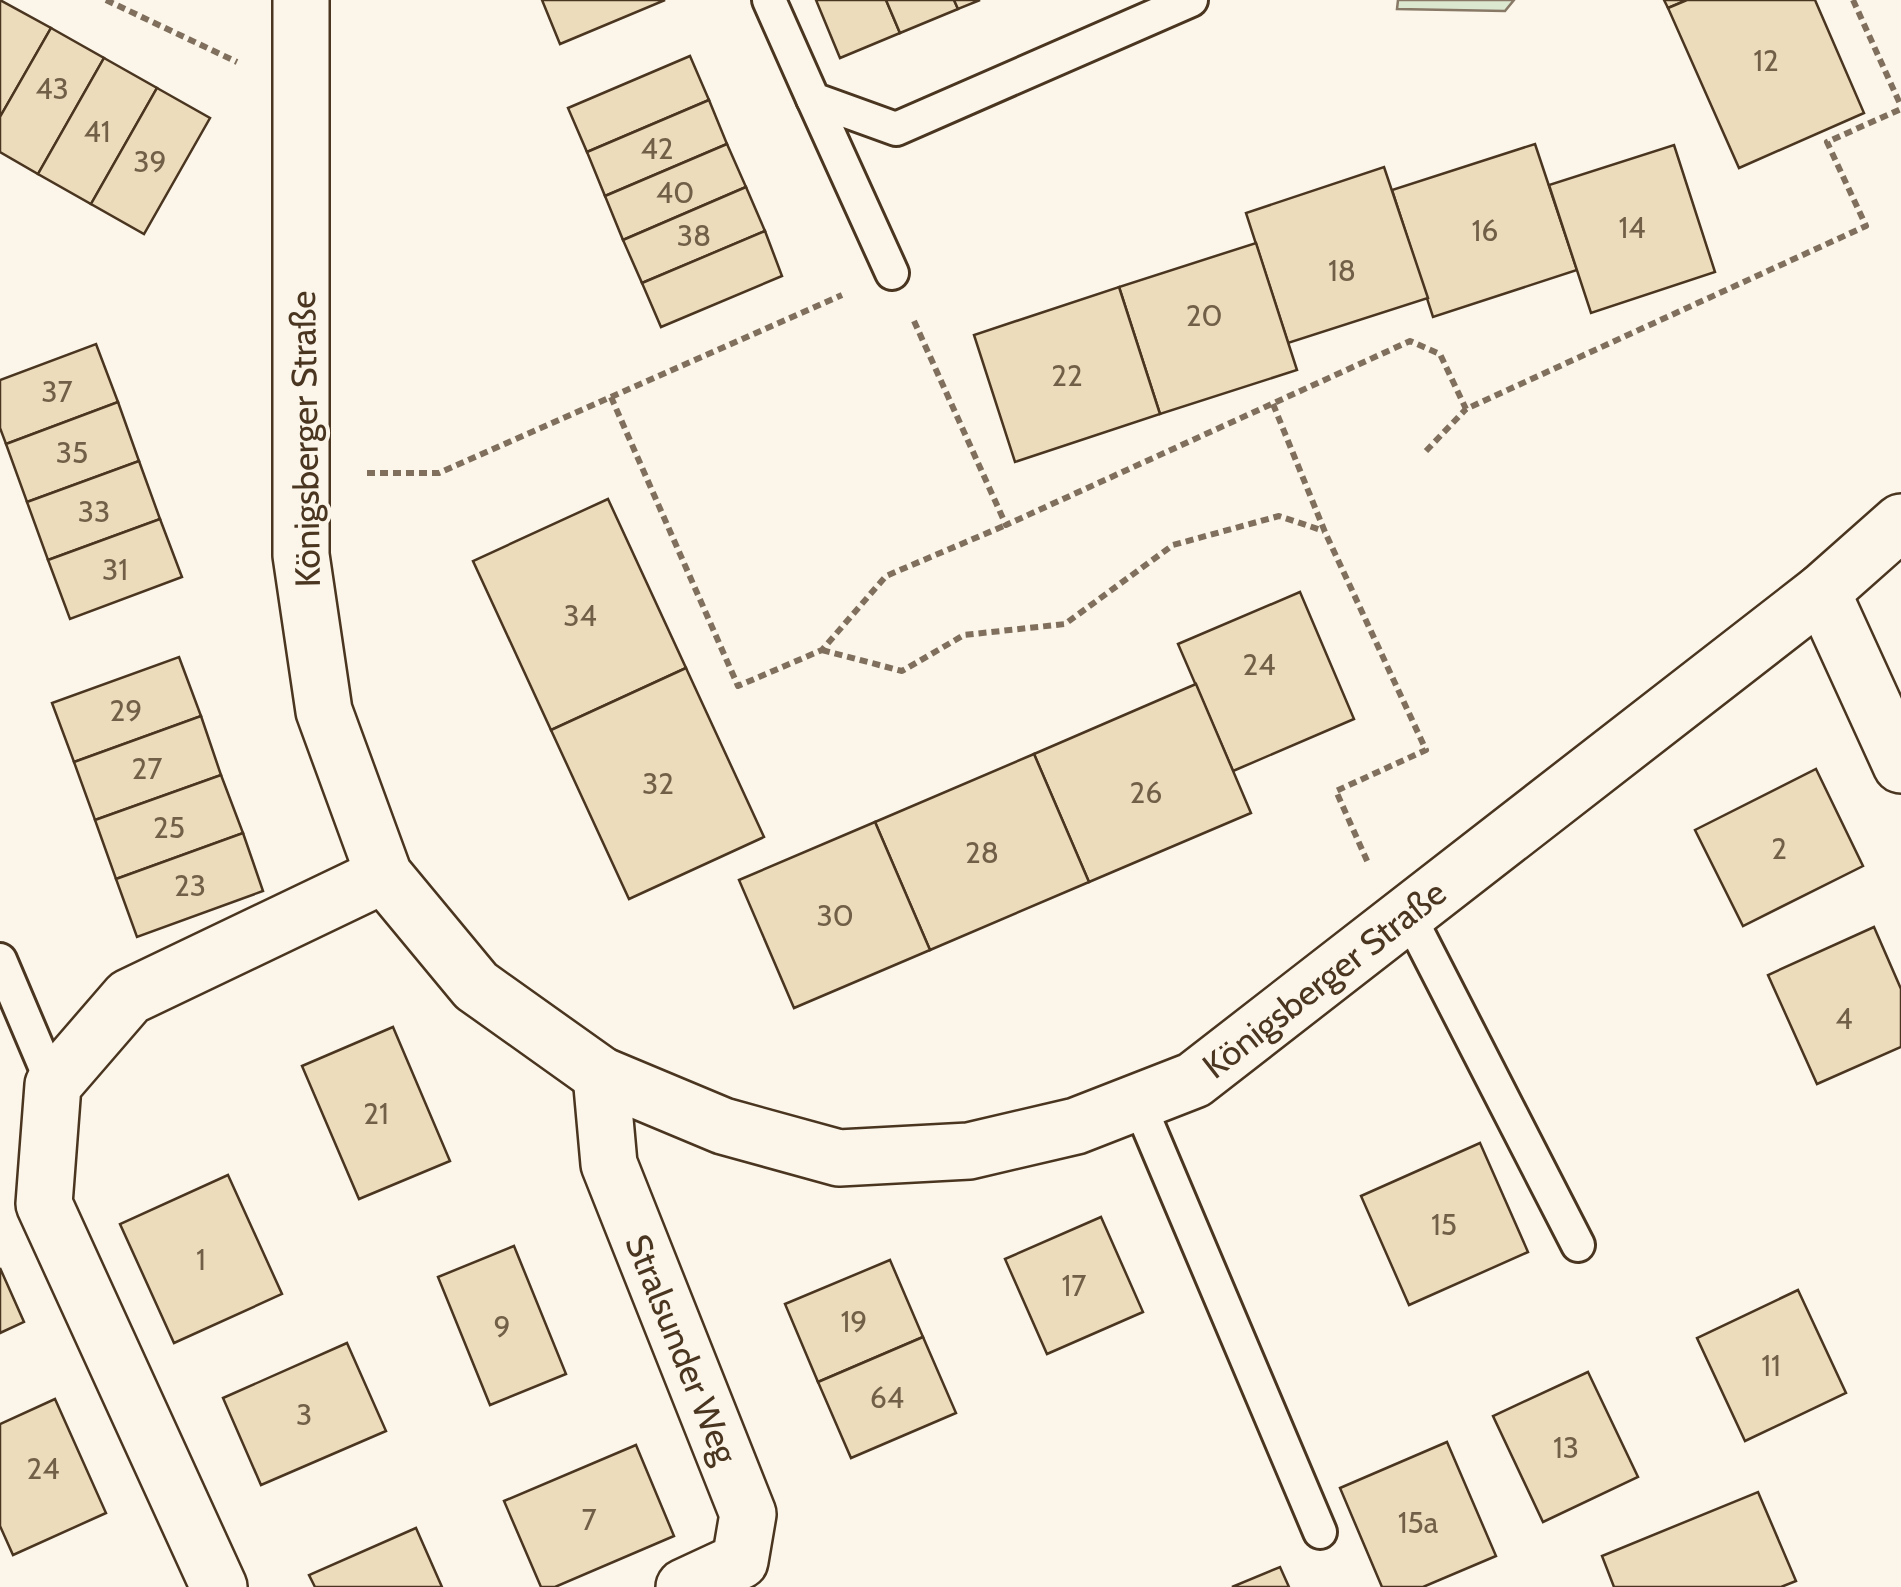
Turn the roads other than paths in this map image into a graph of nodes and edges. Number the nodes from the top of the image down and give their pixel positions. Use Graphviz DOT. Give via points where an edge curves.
graph roads {
  1 [pos="301,0"];
  2 [pos="770,0"];
  3 [pos="1191,0"];
  4 [pos="813,99"];
  5 [pos="892,273"];
  6 [pos="1901,522"];
  7 [pos="1822,592"];
  8 [pos="1901,766"];
  9 [pos="384,875"];
  10 [pos="1402,919"];
  11 [pos="0,960"];
  12 [pos="601,1076"];
  13 [pos="53,1085"];
  14 [pos="1138,1102"];
  15 [pos="1578,1245"];
  16 [pos="1320,1532"];
  17 [pos="218,1587"];
  18 [pos="684,1587"];
  1 -- 9 [label="street, Königsberger Straße" via="301,555 324,710"];
  2 -- 4 [label="lane"];
  3 -- 4 [label="lane" via="896,129"];
  4 -- 5 [label="lane"];
  6 -- 7 [label="street, Königsberger Straße"];
  7 -- 8 [label="street"];
  7 -- 10 [label="street, Königsberger Straße"];
  9 -- 12 [label="street, Königsberger Straße" via="476,986"];
  9 -- 13 [label="street" via="129,997"];
  10 -- 14 [label="street, Königsberger Straße" via="1194,1080"];
  10 -- 15 [label="lane"];
  11 -- 13 [label="lane"];
  12 -- 14 [label="street, Königsberger Straße" via="722,1126 839,1158 969,1151 1076,1126"];
  12 -- 18 [label="street, Stralsunder Weg" via="609,1164 748,1514 740,1561"];
  13 -- 17 [label="street" via="44,1204"];
  14 -- 16 [label="lane"];
}
